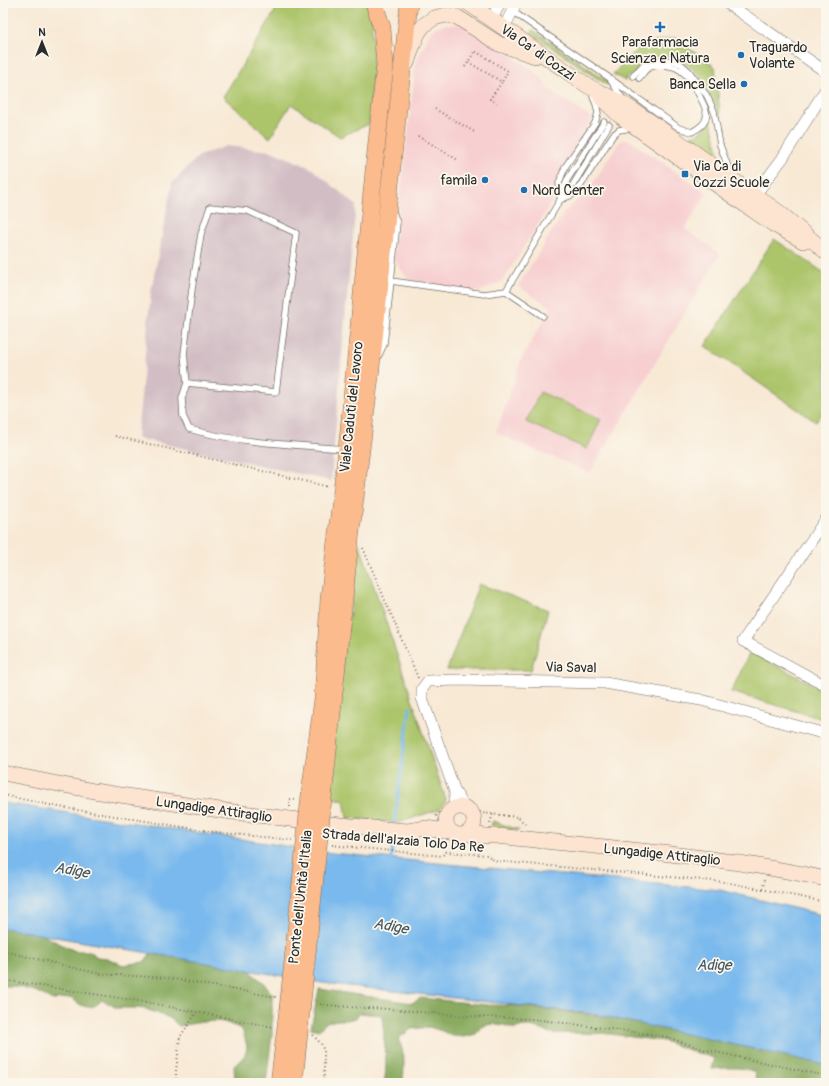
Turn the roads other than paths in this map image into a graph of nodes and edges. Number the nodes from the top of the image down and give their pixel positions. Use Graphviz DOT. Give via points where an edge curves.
graph roads {
  1 [pos="374,3"];
  2 [pos="383,3"];
  3 [pos="409,3"];
  4 [pos="468,3"];
  5 [pos="500,3"];
  6 [pos="727,3"];
  7 [pos="514,7"];
  8 [pos="498,23"];
  9 [pos="382,28"];
  10 [pos="552,61"];
  11 [pos="826,72"];
  12 [pos="608,77"];
  13 [pos="401,81"];
  14 [pos="588,86"];
  15 [pos="826,89"];
  16 [pos="627,106"];
  17 [pos="651,108"];
  18 [pos="606,124"];
  19 [pos="638,128"];
  20 [pos="736,182"];
  21 [pos="755,195"];
  22 [pos="388,196"];
  23 [pos="560,200"];
  24 [pos="826,252"];
  25 [pos="391,281"];
  26 [pos="506,291"];
  27 [pos="543,316"];
  28 [pos="370,377"];
  29 [pos="187,383"];
  30 [pos="347,449"];
  31 [pos="826,519"];
  32 [pos="826,686"];
  33 [pos="826,734"];
  34 [pos="3,773"];
  35 [pos="318,787"];
  36 [pos="445,814"];
  37 [pos="470,827"];
  38 [pos="450,832"];
  39 [pos="826,879"];
  40 [pos="295,1005"];
  41 [pos="279,1083"];
  42 [pos="294,1083"];
  1 -- 9 [label="main road, Viale Caduti del Lavoro"];
  2 -- 9 [label="main road, Viale Caduti del Lavoro"];
  3 -- 13 [label="main road, Viale Caduti del Lavoro"];
  4 -- 8 [label="main road, Via Ca' di Cozzi"];
  5 -- 8 [label="street"];
  6 -- 11 [label="street"];
  7 -- 8 [label="street"];
  7 -- 12 [label="lane, Via Ca' di Cozzi"];
  8 -- 10 [label="main road, Via Ca' di Cozzi"];
  9 -- 30 [label="main road, Viale Caduti del Lavoro" via="385,65"];
  10 -- 13 [label="main road, Viale Caduti del Lavoro" via="499,44 457,17 446,15 434,18 418,33"];
  10 -- 14 [label="main road, Via Ca' di Cozzi"];
  12 -- 16 [label="lane, Via Ca' di Cozzi"];
  12 -- 17 [label="lane, Via Ca' di Cozzi"];
  13 -- 22 [label="main road, Viale Caduti del Lavoro"];
  14 -- 16 [label="main road, Via Ca' di Cozzi"];
  14 -- 19 [label="main road, Via Ca' di Cozzi" via="620,116"];
  14 -- 23 [label="lane, Via Ca' di Cozzi" via="598,113 595,123 565,167 559,183"];
  15 -- 21 [label="street" via="782,159"];
  16 -- 17 [label="lane, Via Ca' di Cozzi"];
  16 -- 20 [label="main road, Via Ca' di Cozzi"];
  17 -- 20 [label="lane, Via Ca' di Cozzi" via="679,128 692,132 704,122 706,112 703,103 680,70 652,66 636,77 643,65 660,60 681,64 707,96 714,111 720,145"];
  18 -- 23 [label="lane" via="567,180"];
  19 -- 23 [label="lane" via="619,130 613,135 574,194"];
  19 -- 24 [label="main road, Via Ca' di Cozzi" via="773,224"];
  20 -- 21 [label="main road, Via Ca' di Cozzi"];
  21 -- 24 [label="main road, Via Ca' di Cozzi" via="780,212"];
  22 -- 25 [label="lane, Viale Caduti del Lavoro" via="397,223"];
  22 -- 28 [label="main road, Viale Caduti del Lavoro"];
  23 -- 26 [label="lane"];
  25 -- 26 [label="lane" via="484,294"];
  25 -- 28 [label="lane, Viale Caduti del Lavoro" via="384,344"];
  26 -- 27 [label="lane"];
  28 -- 35 [label="main road, Viale Caduti del Lavoro"];
  29 -- 29 [label="lane" via="276,392 296,233 248,211 210,207 200,234 192,289 184,354"];
  29 -- 30 [label="lane" via="182,398 183,416 189,429 265,443"];
  30 -- 35 [label="main road, Viale Caduti del Lavoro" via="329,599"];
  31 -- 32 [label="street" via="744,641"];
  33 -- 36 [label="street, Via Saval" via="701,700 605,683 428,681 422,689 422,698 455,792"];
  34 -- 36 [label="main road, Lungadige Attiraglio" via="151,800 384,829 408,831"];
  35 -- 40 [label="main road, Ponte dell'Unità d'Italia, bridge"];
  36 -- 37 [label="main road, Lungadige Attiraglio" via="470,812 473,817"];
  36 -- 38 [label="main road, Lungadige Attiraglio"];
  36 -- 38 [label="main road"];
  37 -- 38 [label="main road, Lungadige Attiraglio" via="458,835"];
  37 -- 39 [label="main road, Lungadige Attiraglio" via="487,828 497,836 682,855 767,867"];
  40 -- 41 [label="main road"];
  40 -- 42 [label="main road"];
}
